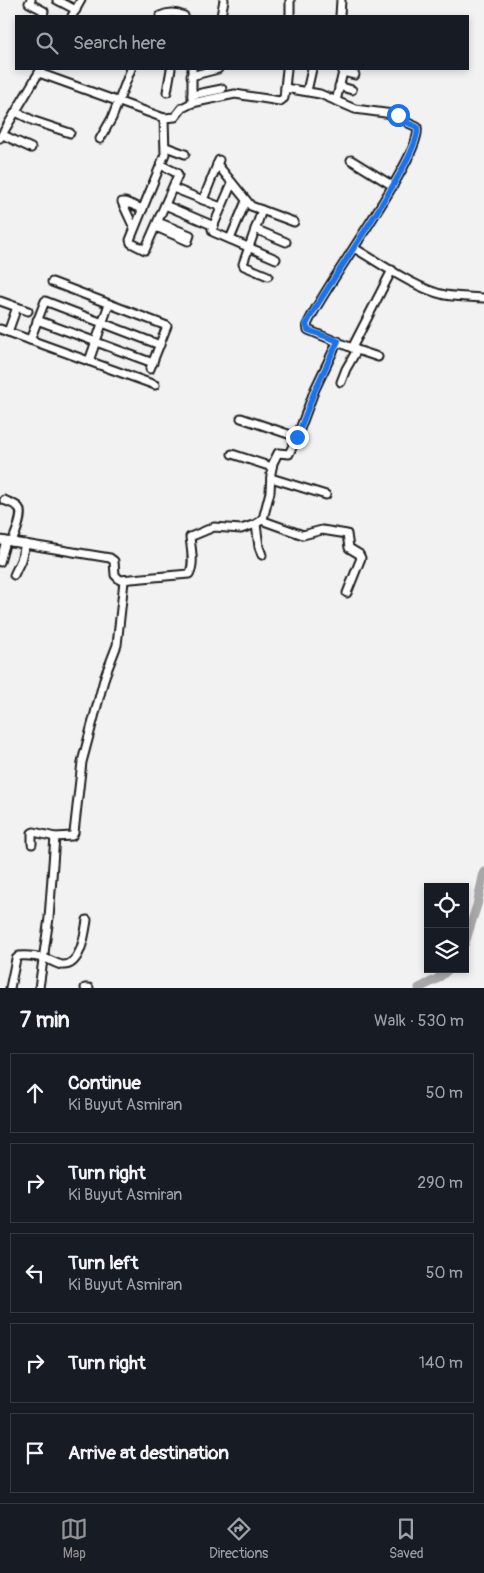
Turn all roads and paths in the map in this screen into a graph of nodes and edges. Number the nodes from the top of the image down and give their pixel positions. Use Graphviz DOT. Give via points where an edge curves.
graph roads {
  1 [pos="30,0"];
  2 [pos="57,0"];
  3 [pos="82,0"];
  4 [pos="224,0"];
  5 [pos="290,0"];
  6 [pos="341,0"];
  7 [pos="74,13"];
  8 [pos="43,15"];
  9 [pos="162,15"];
  10 [pos="181,15"];
  11 [pos="222,15"];
  12 [pos="290,15"];
  13 [pos="340,15"];
  14 [pos="131,70"];
  15 [pos="171,70"];
  16 [pos="209,70"];
  17 [pos="287,70"];
  18 [pos="312,70"];
  19 [pos="40,71"];
  20 [pos="192,72"];
  21 [pos="355,75"];
  22 [pos="339,86"];
  23 [pos="286,88"];
  24 [pos="222,89"];
  25 [pos="352,90"];
  26 [pos="308,91"];
  27 [pos="167,92"];
  28 [pos="192,99"];
  29 [pos="118,101"];
  30 [pos="336,101"];
  31 [pos="16,112"];
  32 [pos="164,118"];
  33 [pos="70,134"];
  34 [pos="1,137"];
  35 [pos="100,139"];
  36 [pos="166,147"];
  37 [pos="31,148"];
  38 [pos="185,154"];
  39 [pos="350,160"];
  40 [pos="161,165"];
  41 [pos="232,183"];
  42 [pos="393,186"];
  43 [pos="173,188"];
  44 [pos="203,200"];
  45 [pos="246,201"];
  46 [pos="165,205"];
  47 [pos="143,208"];
  48 [pos="221,208"];
  49 [pos="262,210"];
  50 [pos="294,222"];
  51 [pos="214,226"];
  52 [pos="134,228"];
  53 [pos="255,229"];
  54 [pos="230,239"];
  55 [pos="286,242"];
  56 [pos="249,247"];
  57 [pos="354,248"];
  58 [pos="276,259"];
  59 [pos="392,270"];
  60 [pos="268,276"];
  61 [pos="52,282"];
  62 [pos="484,298"];
  63 [pos="0,301"];
  64 [pos="109,304"];
  65 [pos="17,307"];
  66 [pos="28,311"];
  67 [pos="37,320"];
  68 [pos="102,323"];
  69 [pos="0,329"];
  70 [pos="8,332"];
  71 [pos="30,340"];
  72 [pos="338,341"];
  73 [pos="96,342"];
  74 [pos="160,345"];
  75 [pos="355,349"];
  76 [pos="378,357"];
  77 [pos="88,361"];
  78 [pos="341,382"];
  79 [pos="155,385"];
  80 [pos="241,418"];
  81 [pos="297,437"];
  82 [pos="232,454"];
  83 [pos="272,467"];
  84 [pos="271,478"];
  85 [pos="326,495"];
  86 [pos="4,500"];
  87 [pos="258,522"];
  88 [pos="6,541"];
  89 [pos="25,544"];
  90 [pos="262,555"];
  91 [pos="0,562"];
  92 [pos="14,575"];
  93 [pos="124,581"];
  94 [pos="347,593"];
  95 [pos="55,837"];
  96 [pos="32,844"];
  97 [pos="87,920"];
  98 [pos="44,958"];
  99 [pos="10,988"];
  100 [pos="39,988"];
  1 -- 8 [label="street" via="29,3 44,11"];
  2 -- 7 [label="street"];
  3 -- 7 [label="street"];
  4 -- 11 [label="street"];
  5 -- 12 [label="street"];
  6 -- 13 [label="street"];
  9 -- 10 [label="street"];
  14 -- 29 [label="street"];
  15 -- 27 [label="street"];
  16 -- 20 [label="street"];
  17 -- 23 [label="street"];
  18 -- 26 [label="street"];
  19 -- 29 [label="street"];
  19 -- 31 [label="street"];
  20 -- 28 [label="street"];
  21 -- 22 [label="street" via="343,72"];
  22 -- 25 [label="street"];
  22 -- 30 [label="street"];
  23 -- 26 [label="street"];
  23 -- 28 [label="street" via="280,101 235,94"];
  24 -- 28 [label="street"];
  26 -- 30 [label="street"];
  28 -- 32 [label="street" via="175,116"];
  29 -- 32 [label="street"];
  29 -- 35 [label="street"];
  30 -- 42 [label="street" via="355,109 400,115 417,127 416,142"];
  31 -- 33 [label="street"];
  31 -- 34 [label="street"];
  32 -- 36 [label="street"];
  34 -- 37 [label="street"];
  36 -- 38 [label="street"];
  36 -- 40 [label="street"];
  39 -- 42 [label="street"];
  40 -- 43 [label="street" via="178,174"];
  40 -- 47 [label="street"];
  41 -- 44 [label="street" via="218,162"];
  41 -- 45 [label="street"];
  41 -- 48 [label="street"];
  42 -- 57 [label="street"];
  43 -- 44 [label="street"];
  43 -- 46 [label="street"];
  44 -- 48 [label="street"];
  45 -- 49 [label="street"];
  45 -- 54 [label="street"];
  46 -- 51 [label="street"];
  46 -- 52 [label="street" via="146,250 130,241"];
  47 -- 52 [label="street"];
  47 -- 52 [label="street" via="122,202"];
  48 -- 51 [label="street"];
  49 -- 50 [label="street"];
  49 -- 53 [label="street"];
  51 -- 54 [label="street" via="212,232"];
  53 -- 55 [label="street"];
  53 -- 56 [label="street"];
  54 -- 56 [label="street"];
  56 -- 58 [label="street"];
  56 -- 60 [label="street" via="243,265"];
  57 -- 59 [label="street"];
  57 -- 72 [label="street" via="306,325 308,330"];
  59 -- 62 [label="street" via="436,292"];
  59 -- 75 [label="street"];
  61 -- 64 [label="street"];
  63 -- 65 [label="street"];
  64 -- 68 [label="street"];
  64 -- 74 [label="street" via="167,326"];
  65 -- 66 [label="street"];
  65 -- 70 [label="street"];
  67 -- 68 [label="street" via="44,301"];
  67 -- 71 [label="street"];
  67 -- 73 [label="street"];
  68 -- 73 [label="street"];
  68 -- 74 [label="street"];
  69 -- 70 [label="street"];
  70 -- 71 [label="street"];
  71 -- 77 [label="street"];
  72 -- 75 [label="street"];
  72 -- 81 [label="street"];
  73 -- 74 [label="street" via="151,366"];
  73 -- 77 [label="street"];
  75 -- 76 [label="street"];
  75 -- 78 [label="street"];
  77 -- 79 [label="street"];
  80 -- 81 [label="street"];
  81 -- 83 [label="street" via="289,454 276,455"];
  82 -- 83 [label="street"];
  83 -- 84 [label="street"];
  84 -- 85 [label="street"];
  84 -- 87 [label="street" via="267,506"];
  86 -- 88 [label="street" via="21,510 20,518"];
  87 -- 90 [label="street"];
  87 -- 93 [label="street" via="238,530 214,527 190,537 192,562 189,574"];
  87 -- 94 [label="street" via="302,535 322,530 347,534 349,548 361,558"];
  88 -- 89 [label="street"];
  88 -- 91 [label="street"];
  89 -- 92 [label="street"];
  89 -- 93 [label="street" via="110,558 114,561 116,578"];
  93 -- 95 [label="street" via="117,645 105,676 82,762 74,833 72,836"];
  95 -- 96 [label="street" via="34,832"];
  95 -- 98 [label="street"];
  97 -- 98 [label="street" via="82,947 74,959 62,965"];
  98 -- 99 [label="street" via="17,957"];
  98 -- 100 [label="street"];
}
